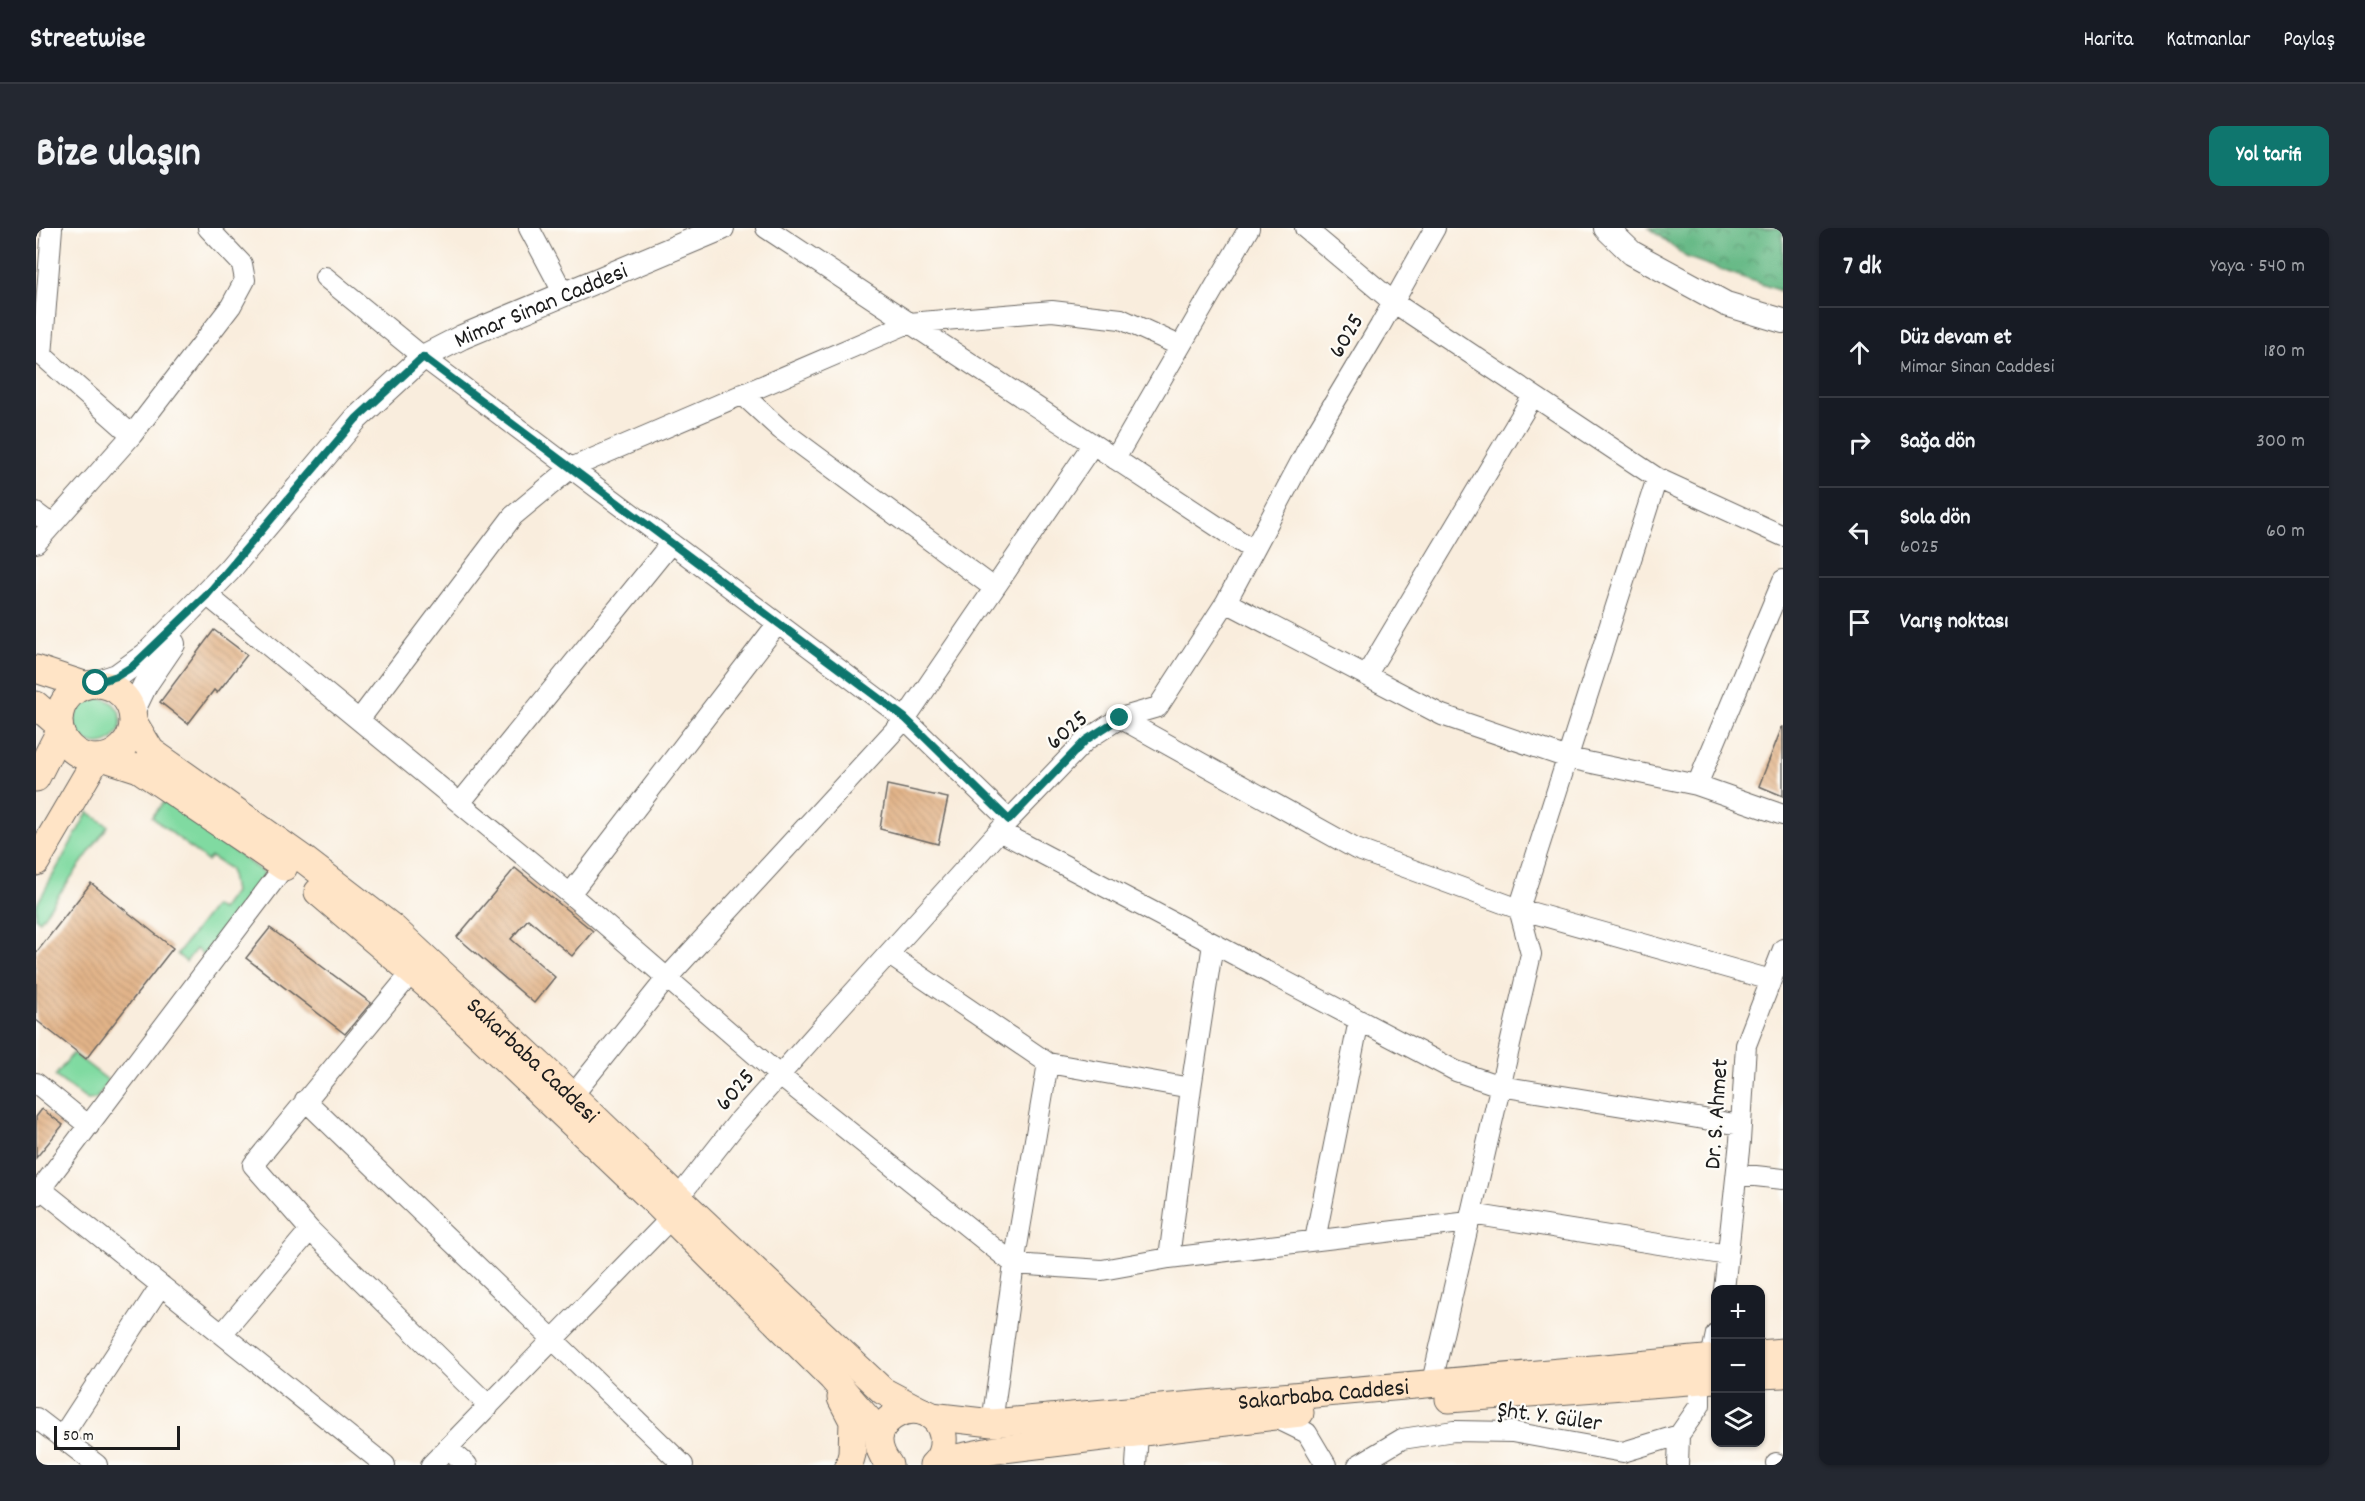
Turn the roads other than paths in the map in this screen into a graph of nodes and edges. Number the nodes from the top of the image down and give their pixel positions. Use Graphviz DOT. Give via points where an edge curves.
graph roads {
  1 [pos="52,228"];
  2 [pos="208,228"];
  3 [pos="529,228"];
  4 [pos="722,228"];
  5 [pos="766,228"];
  6 [pos="1249,228"];
  7 [pos="1305,228"];
  8 [pos="1435,228"];
  9 [pos="1606,228"];
  10 [pos="325,277"];
  11 [pos="564,294"];
  12 [pos="1393,302"];
  13 [pos="1783,321"];
  14 [pos="909,323"];
  15 [pos="1180,346"];
  16 [pos="39,353"];
  17 [pos="423,357"];
  18 [pos="742,394"];
  19 [pos="1533,396"];
  20 [pos="132,435"];
  21 [pos="1093,444"];
  22 [pos="1115,459"];
  23 [pos="571,468"];
  24 [pos="1657,478"];
  25 [pos="36,513"];
  26 [pos="52,525"];
  27 [pos="1783,536"];
  28 [pos="36,543"];
  29 [pos="671,543"];
  30 [pos="1253,550"];
  31 [pos="1783,580"];
  32 [pos="994,588"];
  33 [pos="207,595"];
  34 [pos="1226,602"];
  35 [pos="778,623"];
  36 [pos="36,669"];
  37 [pos="1367,674"];
  38 [pos="90,684"];
  39 [pos="36,705"];
  40 [pos="133,717"];
  41 [pos="905,718"];
  42 [pos="1120,718"];
  43 [pos="359,720"];
  44 [pos="60,728"];
  45 [pos="101,758"];
  46 [pos="1568,758"];
  47 [pos="36,778"];
  48 [pos="1697,785"];
  49 [pos="460,803"];
  50 [pos="1783,815"];
  51 [pos="1004,825"];
  52 [pos="36,862"];
  53 [pos="284,867"];
  54 [pos="570,894"];
  55 [pos="1520,909"];
  56 [pos="1213,944"];
  57 [pos="1783,949"];
  58 [pos="888,954"];
  59 [pos="412,972"];
  60 [pos="667,978"];
  61 [pos="1771,980"];
  62 [pos="1359,1020"];
  63 [pos="1048,1063"];
  64 [pos="780,1076"];
  65 [pos="36,1083"];
  66 [pos="1500,1086"];
  67 [pos="1191,1088"];
  68 [pos="573,1095"];
  69 [pos="305,1100"];
  70 [pos="1741,1125"];
  71 [pos="88,1126"];
  72 [pos="1737,1174"];
  73 [pos="1783,1179"];
  74 [pos="38,1192"];
  75 [pos="674,1208"];
  76 [pos="1470,1218"];
  77 [pos="310,1230"];
  78 [pos="1316,1240"];
  79 [pos="1728,1255"];
  80 [pos="1169,1258"];
  81 [pos="1014,1264"];
  82 [pos="161,1285"];
  83 [pos="1725,1285"];
  84 [pos="222,1334"];
  85 [pos="553,1340"];
  86 [pos="1783,1352"];
  87 [pos="1765,1354"];
  88 [pos="1711,1362"];
  89 [pos="1783,1374"];
  90 [pos="1765,1375"];
  91 [pos="832,1378"];
  92 [pos="1432,1382"];
  93 [pos="489,1406"];
  94 [pos="926,1413"];
  95 [pos="1272,1416"];
  96 [pos="36,1418"];
  97 [pos="992,1423"];
  98 [pos="1138,1433"];
  99 [pos="1679,1435"];
  100 [pos="61,1438"];
  101 [pos="448,1448"];
  102 [pos="880,1453"];
  103 [pos="934,1464"];
  104 [pos="97,1465"];
  105 [pos="386,1465"];
  106 [pos="431,1465"];
  107 [pos="466,1465"];
  108 [pos="683,1465"];
  109 [pos="849,1465"];
  110 [pos="1136,1465"];
  111 [pos="1326,1465"];
  112 [pos="1358,1465"];
  113 [pos="1678,1465"];
  1 -- 16 [label="street"];
  2 -- 20 [label="street" via="242,264 245,280 231,306"];
  3 -- 11 [label="street"];
  4 -- 11 [label="street, Mimar Sinan Caddesi"];
  5 -- 14 [label="street"];
  6 -- 15 [label="street"];
  7 -- 12 [label="street"];
  8 -- 12 [label="street, 6025"];
  9 -- 13 [label="street" via="1632,253 1726,304"];
  10 -- 17 [label="street"];
  11 -- 17 [label="street, Mimar Sinan Caddesi"];
  12 -- 19 [label="street"];
  12 -- 30 [label="street, 6025"];
  14 -- 15 [label="street" via="1052,311 1121,319"];
  14 -- 18 [label="street"];
  14 -- 21 [label="street"];
  15 -- 22 [label="street"];
  16 -- 20 [label="street"];
  17 -- 23 [label="street"];
  17 -- 33 [label="street, Mimar Sinan Caddesi" via="356,419"];
  18 -- 23 [label="street"];
  18 -- 32 [label="street" via="780,429"];
  19 -- 24 [label="street"];
  19 -- 37 [label="street"];
  20 -- 26 [label="street"];
  21 -- 22 [label="street"];
  21 -- 32 [label="street"];
  22 -- 30 [label="street"];
  23 -- 29 [label="street"];
  23 -- 43 [label="street" via="513,516"];
  24 -- 27 [label="street"];
  24 -- 46 [label="street"];
  25 -- 26 [label="street"];
  26 -- 28 [label="street"];
  29 -- 35 [label="street"];
  29 -- 49 [label="street"];
  30 -- 34 [label="street, 6025"];
  31 -- 48 [label="street"];
  32 -- 41 [label="street"];
  33 -- 38 [label="street, Mimar Sinan Caddesi" via="133,666 117,676"];
  33 -- 40 [label="street" via="145,685"];
  33 -- 43 [label="street"];
  34 -- 37 [label="street"];
  34 -- 42 [label="street, 6025" via="1158,707"];
  35 -- 41 [label="street"];
  35 -- 54 [label="street"];
  36 -- 38 [label="main road"];
  37 -- 46 [label="street" via="1442,715"];
  38 -- 40 [label="main road" via="108,685 119,691 128,699"];
  38 -- 44 [label="main road" via="64,701"];
  39 -- 44 [label="main road"];
  40 -- 45 [label="main road" via="132,735 125,745"];
  40 -- 68 [label="main road, Sakarbaba Caddesi" via="151,751 393,928"];
  41 -- 51 [label="street"];
  41 -- 60 [label="street"];
  42 -- 51 [label="street, 6025" via="1086,740"];
  42 -- 55 [label="street" via="1356,849"];
  43 -- 49 [label="street"];
  44 -- 45 [label="main road" via="74,751 85,757"];
  44 -- 47 [label="main road"];
  45 -- 52 [label="main road"];
  45 -- 53 [label="main road, Sakarbaba Caddesi" via="139,769"];
  46 -- 48 [label="street"];
  46 -- 55 [label="street"];
  48 -- 50 [label="street"];
  49 -- 54 [label="street"];
  51 -- 56 [label="street"];
  51 -- 58 [label="street, 6025"];
  53 -- 59 [label="main road, Sakarbaba Caddesi"];
  53 -- 71 [label="street"];
  54 -- 60 [label="street"];
  55 -- 61 [label="street"];
  55 -- 66 [label="street" via="1531,954"];
  56 -- 62 [label="street"];
  56 -- 67 [label="street"];
  57 -- 61 [label="street, Dr. S. Ahmet"];
  58 -- 63 [label="street"];
  58 -- 64 [label="street, 6025"];
  59 -- 69 [label="street"];
  59 -- 75 [label="main road, Sakarbaba Caddesi"];
  60 -- 64 [label="street"];
  60 -- 68 [label="street"];
  61 -- 70 [label="street, Dr. S. Ahmet" via="1746,1044"];
  62 -- 66 [label="street" via="1456,1071"];
  62 -- 78 [label="street"];
  63 -- 67 [label="street"];
  63 -- 81 [label="street"];
  64 -- 75 [label="street, 6025" via="737,1123"];
  64 -- 81 [label="street"];
  65 -- 71 [label="street"];
  66 -- 70 [label="street"];
  66 -- 76 [label="street"];
  67 -- 80 [label="street"];
  68 -- 75 [label="main road, Sakarbaba Caddesi"];
  69 -- 77 [label="street" via="253,1166"];
  69 -- 85 [label="street"];
  70 -- 72 [label="street, Dr. S. Ahmet"];
  71 -- 74 [label="street"];
  72 -- 73 [label="street"];
  72 -- 79 [label="street, Dr. S. Ahmet"];
  74 -- 82 [label="street"];
  75 -- 85 [label="street, 6025"];
  75 -- 91 [label="main road, Sakarbaba Caddesi"];
  75 -- 94 [label="main road, Sakarbaba Caddesi" via="883,1391"];
  76 -- 78 [label="street"];
  76 -- 79 [label="street"];
  76 -- 92 [label="street"];
  77 -- 84 [label="street"];
  77 -- 93 [label="street"];
  78 -- 80 [label="street"];
  79 -- 83 [label="street, Dr. S. Ahmet"];
  80 -- 81 [label="street" via="1102,1270"];
  81 -- 97 [label="street"];
  82 -- 84 [label="street"];
  82 -- 100 [label="street"];
  84 -- 105 [label="street"];
  85 -- 93 [label="street, 6025"];
  85 -- 108 [label="street"];
  86 -- 87 [label="main road"];
  88 -- 92 [label="main road, Sakarbaba Caddesi"];
  88 -- 95 [label="main road, Sakarbaba Caddesi"];
  88 -- 99 [label="street" via="1700,1405"];
  89 -- 90 [label="main road"];
  91 -- 102 [label="main road, Sakarbaba Caddesi"];
  91 -- 109 [label="main road" via="853,1421"];
  92 -- 97 [label="main road, Sakarbaba Caddesi"];
  93 -- 101 [label="street, 6025"];
  94 -- 97 [label="main road, Sakarbaba Caddesi"];
  94 -- 102 [label="main road" via="911,1409 891,1416 884,1424"];
  94 -- 103 [label="main road" via="942,1433 943,1443"];
  95 -- 98 [label="main road, Sakarbaba Caddesi"];
  95 -- 111 [label="street" via="1307,1433"];
  96 -- 100 [label="street"];
  98 -- 103 [label="main road, Sakarbaba Caddesi" via="996,1450"];
  98 -- 110 [label="street"];
  99 -- 112 [label="street, Şht. Y. Güler" via="1623,1452 1512,1432 1454,1431 1402,1439"];
  99 -- 113 [label="street"];
  100 -- 104 [label="street"];
  101 -- 106 [label="street, 6025"];
  101 -- 107 [label="street"];
}
